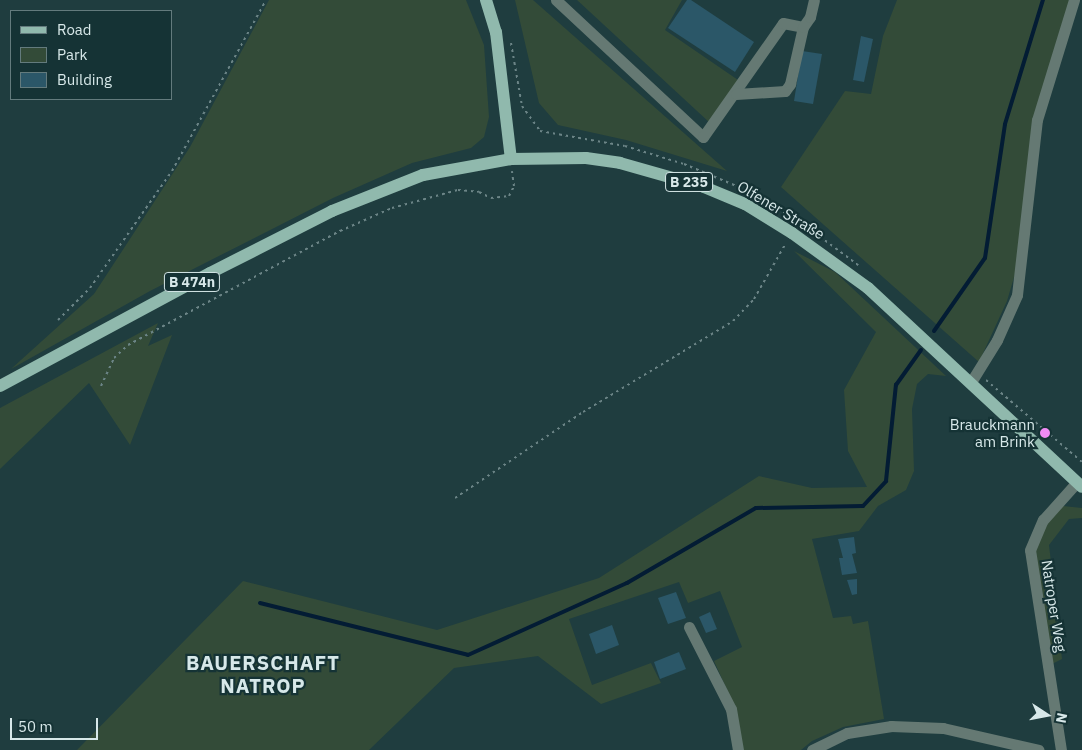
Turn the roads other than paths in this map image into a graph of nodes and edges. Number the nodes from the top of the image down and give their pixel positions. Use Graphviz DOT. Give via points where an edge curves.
graph roads {
  1 [pos="486,0"];
  2 [pos="556,0"];
  3 [pos="814,0"];
  4 [pos="1074,0"];
  5 [pos="803,27"];
  6 [pos="736,94"];
  7 [pos="511,159"];
  8 [pos="971,382"];
  9 [pos="0,386"];
  10 [pos="1080,484"];
  11 [pos="689,627"];
  12 [pos="738,750"];
  13 [pos="812,750"];
  14 [pos="1039,750"];
  15 [pos="1061,750"];
  1 -- 7 [label="main road" via="496,32"];
  2 -- 6 [label="street" via="703,138"];
  3 -- 5 [label="street" via="810,17"];
  4 -- 8 [label="street" via="1037,120 1017,295 997,340"];
  5 -- 6 [label="street" via="783,23"];
  5 -- 6 [label="street" via="790,84 785,91"];
  7 -- 8 [label="main road, Olfener Straße / B 235" via="586,158 663,174 745,204 792,233 868,288"];
  7 -- 9 [label="main road, B 474n" via="424,175 332,211"];
  8 -- 10 [label="main road, Olfener Straße / B 235"];
  10 -- 15 [label="street, Natroper Weg" via="1043,520 1030,550"];
  11 -- 12 [label="street" via="730,708"];
  13 -- 14 [label="street" via="847,732 891,726 943,728"];
}
